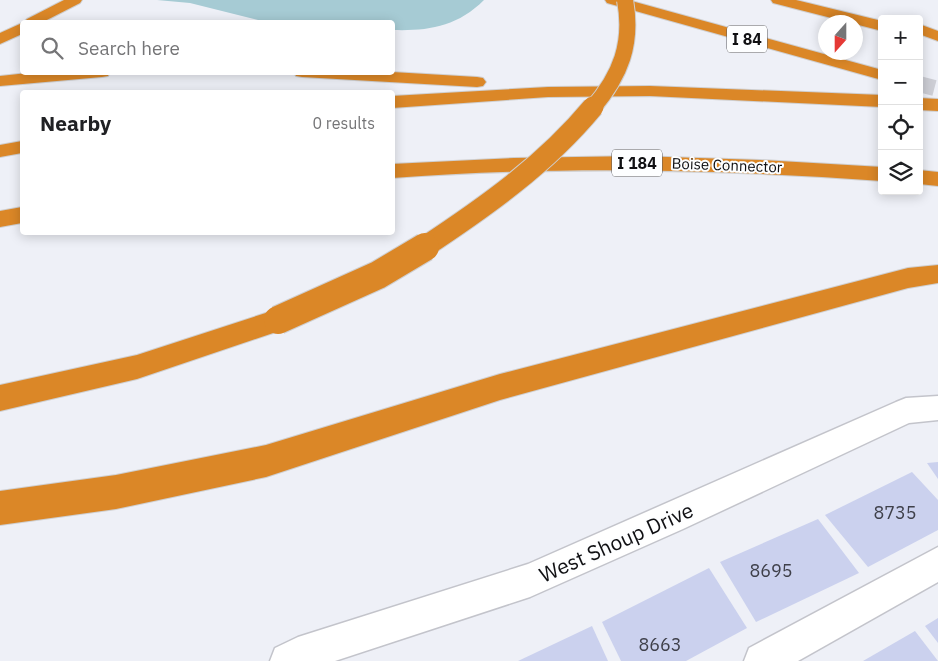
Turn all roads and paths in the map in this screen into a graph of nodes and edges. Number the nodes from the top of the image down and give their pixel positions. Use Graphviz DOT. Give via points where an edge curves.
graph roads {
  1 [pos="75,0"];
  2 [pos="612,0"];
  3 [pos="625,0"];
  4 [pos="778,0"];
  5 [pos="836,0"];
  6 [pos="879,15"];
  7 [pos="36,20"];
  8 [pos="878,25"];
  9 [pos="20,29"];
  10 [pos="923,30"];
  11 [pos="923,36"];
  12 [pos="938,36"];
  13 [pos="0,39"];
  14 [pos="938,40"];
  15 [pos="878,73"];
  16 [pos="68,75"];
  17 [pos="357,75"];
  18 [pos="0,81"];
  19 [pos="650,91"];
  20 [pos="873,101"];
  21 [pos="395,102"];
  22 [pos="923,104"];
  23 [pos="938,105"];
  24 [pos="20,147"];
  25 [pos="0,151"];
  26 [pos="395,171"];
  27 [pos="878,174"];
  28 [pos="923,177"];
  29 [pos="938,179"];
  30 [pos="20,215"];
  31 [pos="0,219"];
  32 [pos="938,274"];
  33 [pos="0,398"];
  34 [pos="938,408"];
  35 [pos="0,508"];
  36 [pos="938,564"];
  37 [pos="288,661"];
  38 [pos="762,661"];
  1 -- 7 [label="highway"];
  2 -- 15 [label="highway, I 84"];
  3 -- 33 [label="highway, bridge" via="627,47 612,81 584,119 533,171 484,208 392,267 278,320 137,367"];
  4 -- 8 [label="highway"];
  5 -- 6 [label="highway"];
  9 -- 13 [label="highway"];
  10 -- 12 [label="highway"];
  11 -- 14 [label="highway"];
  16 -- 18 [label="highway"];
  17 -- 19 [label="highway"];
  19 -- 20 [label="highway"];
  19 -- 21 [label="highway" via="548,92"];
  22 -- 23 [label="highway"];
  24 -- 25 [label="highway"];
  26 -- 27 [label="highway, Boise Connector / I 184" via="550,162 700,164"];
  28 -- 29 [label="highway"];
  30 -- 31 [label="highway"];
  32 -- 35 [label="highway" via="908,278 500,386 266,461 116,492"];
  34 -- 37 [label="street, West Shoup Drive" via="906,411 530,580 298,655"];
  36 -- 38 [label="street"];
}
